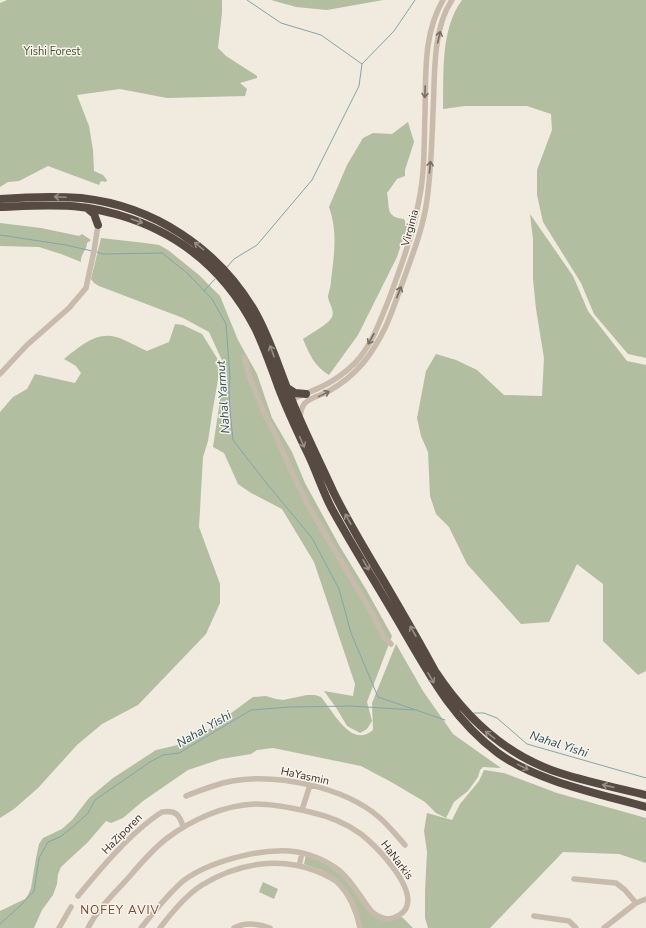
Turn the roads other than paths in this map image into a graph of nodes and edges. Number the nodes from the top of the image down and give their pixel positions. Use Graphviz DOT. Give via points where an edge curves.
graph roads {
  1 [pos="443,0"];
  2 [pos="452,0"];
  3 [pos="0,199"];
  4 [pos="0,208"];
  5 [pos="86,208"];
  6 [pos="115,214"];
  7 [pos="98,225"];
  8 [pos="244,357"];
  9 [pos="0,374"];
  10 [pos="286,387"];
  11 [pos="306,394"];
  12 [pos="289,403"];
  13 [pos="300,420"];
  14 [pos="391,644"];
  15 [pos="310,785"];
  16 [pos="646,795"];
  17 [pos="186,796"];
  18 [pos="646,807"];
  19 [pos="302,810"];
  20 [pos="183,827"];
  21 [pos="405,845"];
  22 [pos="302,853"];
  23 [pos="299,866"];
  24 [pos="574,879"];
  25 [pos="78,896"];
  26 [pos="646,898"];
  27 [pos="636,903"];
  28 [pos="71,907"];
  29 [pos="534,916"];
  30 [pos="59,928"];
  31 [pos="88,928"];
  32 [pos="141,928"];
  33 [pos="160,928"];
  34 [pos="234,928"];
  35 [pos="270,928"];
  36 [pos="360,928"];
  37 [pos="576,928"];
  38 [pos="604,928"];
  1 -- 11 [label="street, Virginia, one-way" via="430,32 427,53 420,199 409,246 372,340 356,361 336,379"];
  13 -- 2 [label="street, Virginia, one-way" via="302,407 306,402 330,391 368,358 386,326 416,247 427,199 436,50 443,19"];
  10 -- 3 [label="highway, one-way" via="263,327 246,297 218,263 178,231 147,216 99,201 53,197"];
  4 -- 5 [label="highway"];
  5 -- 6 [label="highway"];
  5 -- 7 [label="highway" via="94,214"];
  6 -- 7 [label="highway" via="105,217"];
  6 -- 12 [label="highway, one-way" via="143,223 173,238 202,259 226,284 246,312"];
  7 -- 9 [label="street" via="86,288 69,308 27,345"];
  8 -- 14 [label="street" via="265,415 309,507 384,637"];
  10 -- 11 [label="highway" via="295,393"];
  10 -- 12 [label="highway"];
  11 -- 12 [label="street, Virginia"];
  12 -- 13 [label="highway"];
  12 -- 18 [label="highway, one-way" via="332,508 435,685 459,716 499,754 521,767 585,790"];
  16 -- 13 [label="highway, one-way" via="538,765 518,755 489,734 462,707 436,671 338,502"];
  15 -- 17 [label="street, HaYasmin" via="279,780 248,780 218,785"];
  15 -- 19 [label="street"];
  15 -- 21 [label="street, HaYasmin" via="350,798 366,808 380,817"];
  19 -- 20 [label="street, HaNarkis" via="267,805 243,805 214,813"];
  19 -- 22 [label="street, HaNarkis" via="345,824 372,844 401,880 408,894 407,906 401,914 392,918 377,916 341,872 316,857"];
  20 -- 25 [label="street, HaZiporen" via="177,814 162,812 137,832"];
  20 -- 31 [label="street, HaNarkis" via="153,851 104,904"];
  22 -- 23 [label="street"];
  22 -- 32 [label="street, HaNarkis" via="261,852 214,864 192,875 175,889"];
  23 -- 33 [label="street" via="265,863 229,871 202,885 188,896"];
  23 -- 36 [label="street" via="321,873 337,882 353,905"];
  24 -- 27 [label="street" via="616,883"];
  26 -- 27 [label="street"];
  27 -- 38 [label="street"];
  28 -- 30 [label="street"];
  29 -- 37 [label="street" via="569,921"];
  34 -- 35 [label="street" via="257,924"];
}
